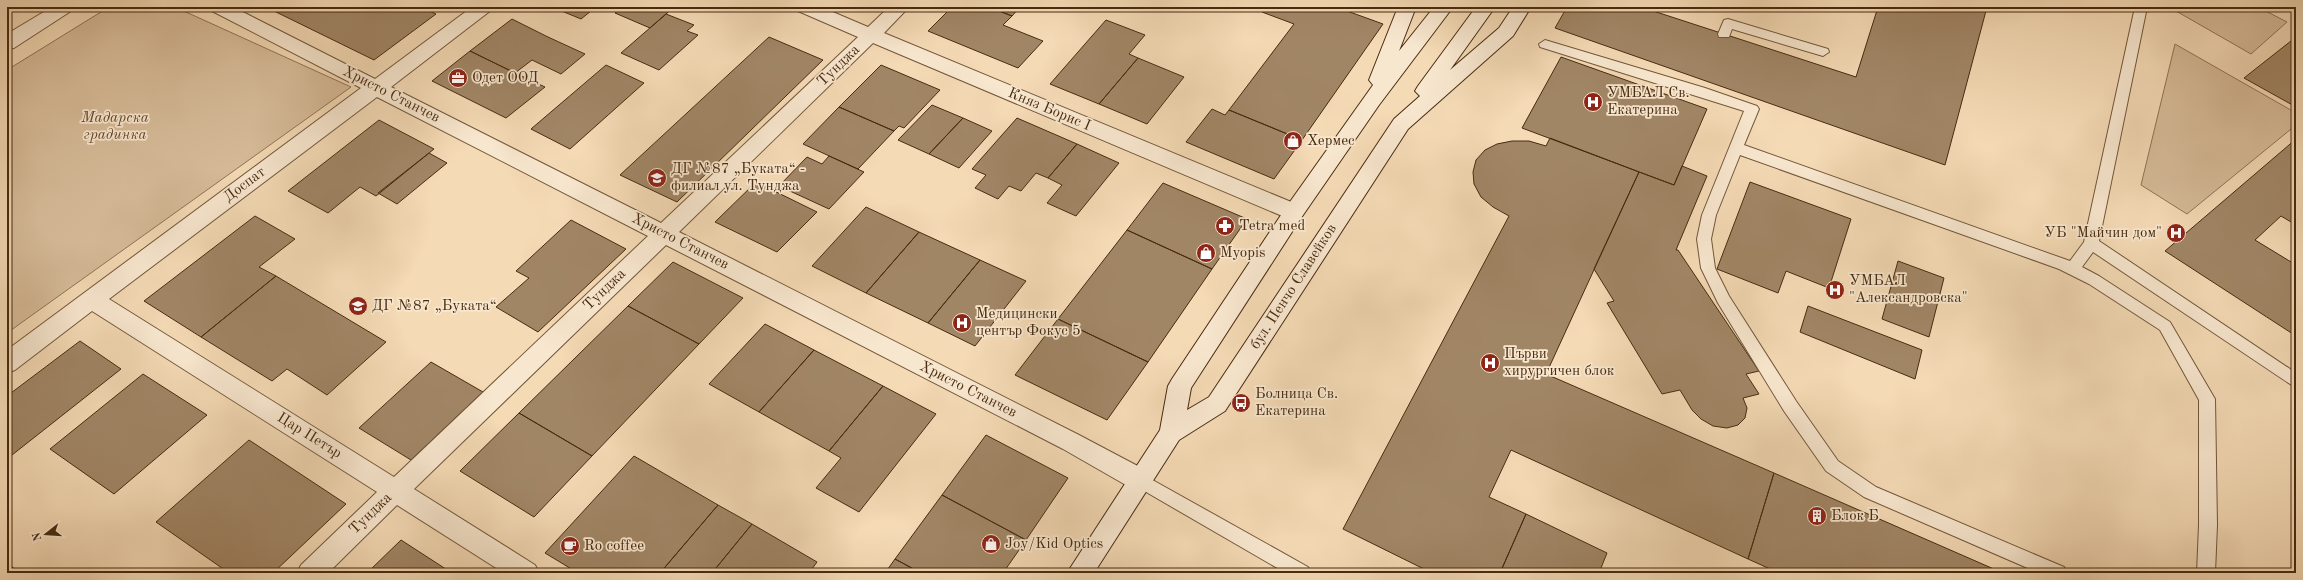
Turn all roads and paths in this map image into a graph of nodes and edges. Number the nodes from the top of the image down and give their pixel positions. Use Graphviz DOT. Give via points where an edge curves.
graph roads {
  1 [pos="65,7"];
  2 [pos="218,7"];
  3 [pos="484,7"];
  4 [pos="804,7"];
  5 [pos="900,7"];
  6 [pos="1444,7"];
  7 [pos="1486,7"];
  8 [pos="1522,7"];
  9 [pos="2141,7"];
  10 [pos="1403,8"];
  11 [pos="1724,34"];
  12 [pos="871,35"];
  13 [pos="7,43"];
  14 [pos="1545,44"];
  15 [pos="1823,52"];
  16 [pos="376,88"];
  17 [pos="1372,100"];
  18 [pos="1401,124"];
  19 [pos="1737,148"];
  20 [pos="1294,212"];
  21 [pos="664,234"];
  22 [pos="2091,243"];
  23 [pos="2073,269"];
  24 [pos="92,300"];
  25 [pos="7,363"];
  26 [pos="2296,381"];
  27 [pos="1171,433"];
  28 [pos="1140,480"];
  29 [pos="396,490"];
  30 [pos="310,573"];
  31 [pos="526,573"];
  32 [pos="1080,573"];
  33 [pos="1302,573"];
  34 [pos="2058,573"];
  35 [pos="2206,573"];
  1 -- 13 [label="street"];
  2 -- 16 [label="street, Христо Станчев"];
  3 -- 16 [label="street, Доспат"];
  4 -- 12 [label="street, Княз Борис I"];
  5 -- 12 [label="street, Тунджа"];
  6 -- 17 [label="street, бул. Пенчо Славейков"];
  7 -- 18 [label="street, бул. Пенчо Славейков"];
  8 -- 18 [label="street, бул. Пенчо Славейков" via="1506,32"];
  9 -- 22 [label="lane"];
  10 -- 17 [label="street, бул. Пенчо Славейков"];
  11 -- 15 [label="lane" via="1728,23"];
  12 -- 20 [label="street, Княз Борис I"];
  12 -- 21 [label="street, Тунджа"];
  14 -- 19 [label="lane" via="1702,86 1752,109"];
  16 -- 21 [label="street, Христо Станчев"];
  16 -- 24 [label="street, Доспат"];
  17 -- 20 [label="street, бул. Пенчо Славейков"];
  18 -- 27 [label="street, бул. Пенчо Славейков" via="1217,404"];
  19 -- 23 [label="lane"];
  19 -- 34 [label="lane" via="1709,215 1704,239 1708,268 1723,298 1832,466 1870,492"];
  20 -- 27 [label="street, бул. Пенчо Славейков" via="1180,386"];
  21 -- 28 [label="street, Христо Станчев"];
  21 -- 29 [label="street, Тунджа"];
  22 -- 23 [label="lane"];
  22 -- 26 [label="lane"];
  23 -- 35 [label="lane" via="2164,326 2207,399"];
  24 -- 25 [label="street, Доспат"];
  24 -- 29 [label="street, Цар Петър"];
  27 -- 28 [label="street, бул. Пенчо Славейков"];
  28 -- 32 [label="street, бул. Пенчо Славейков"];
  28 -- 33 [label="lane"];
  29 -- 30 [label="street, Тунджа"];
  29 -- 31 [label="street, Цар Петър"];
}
